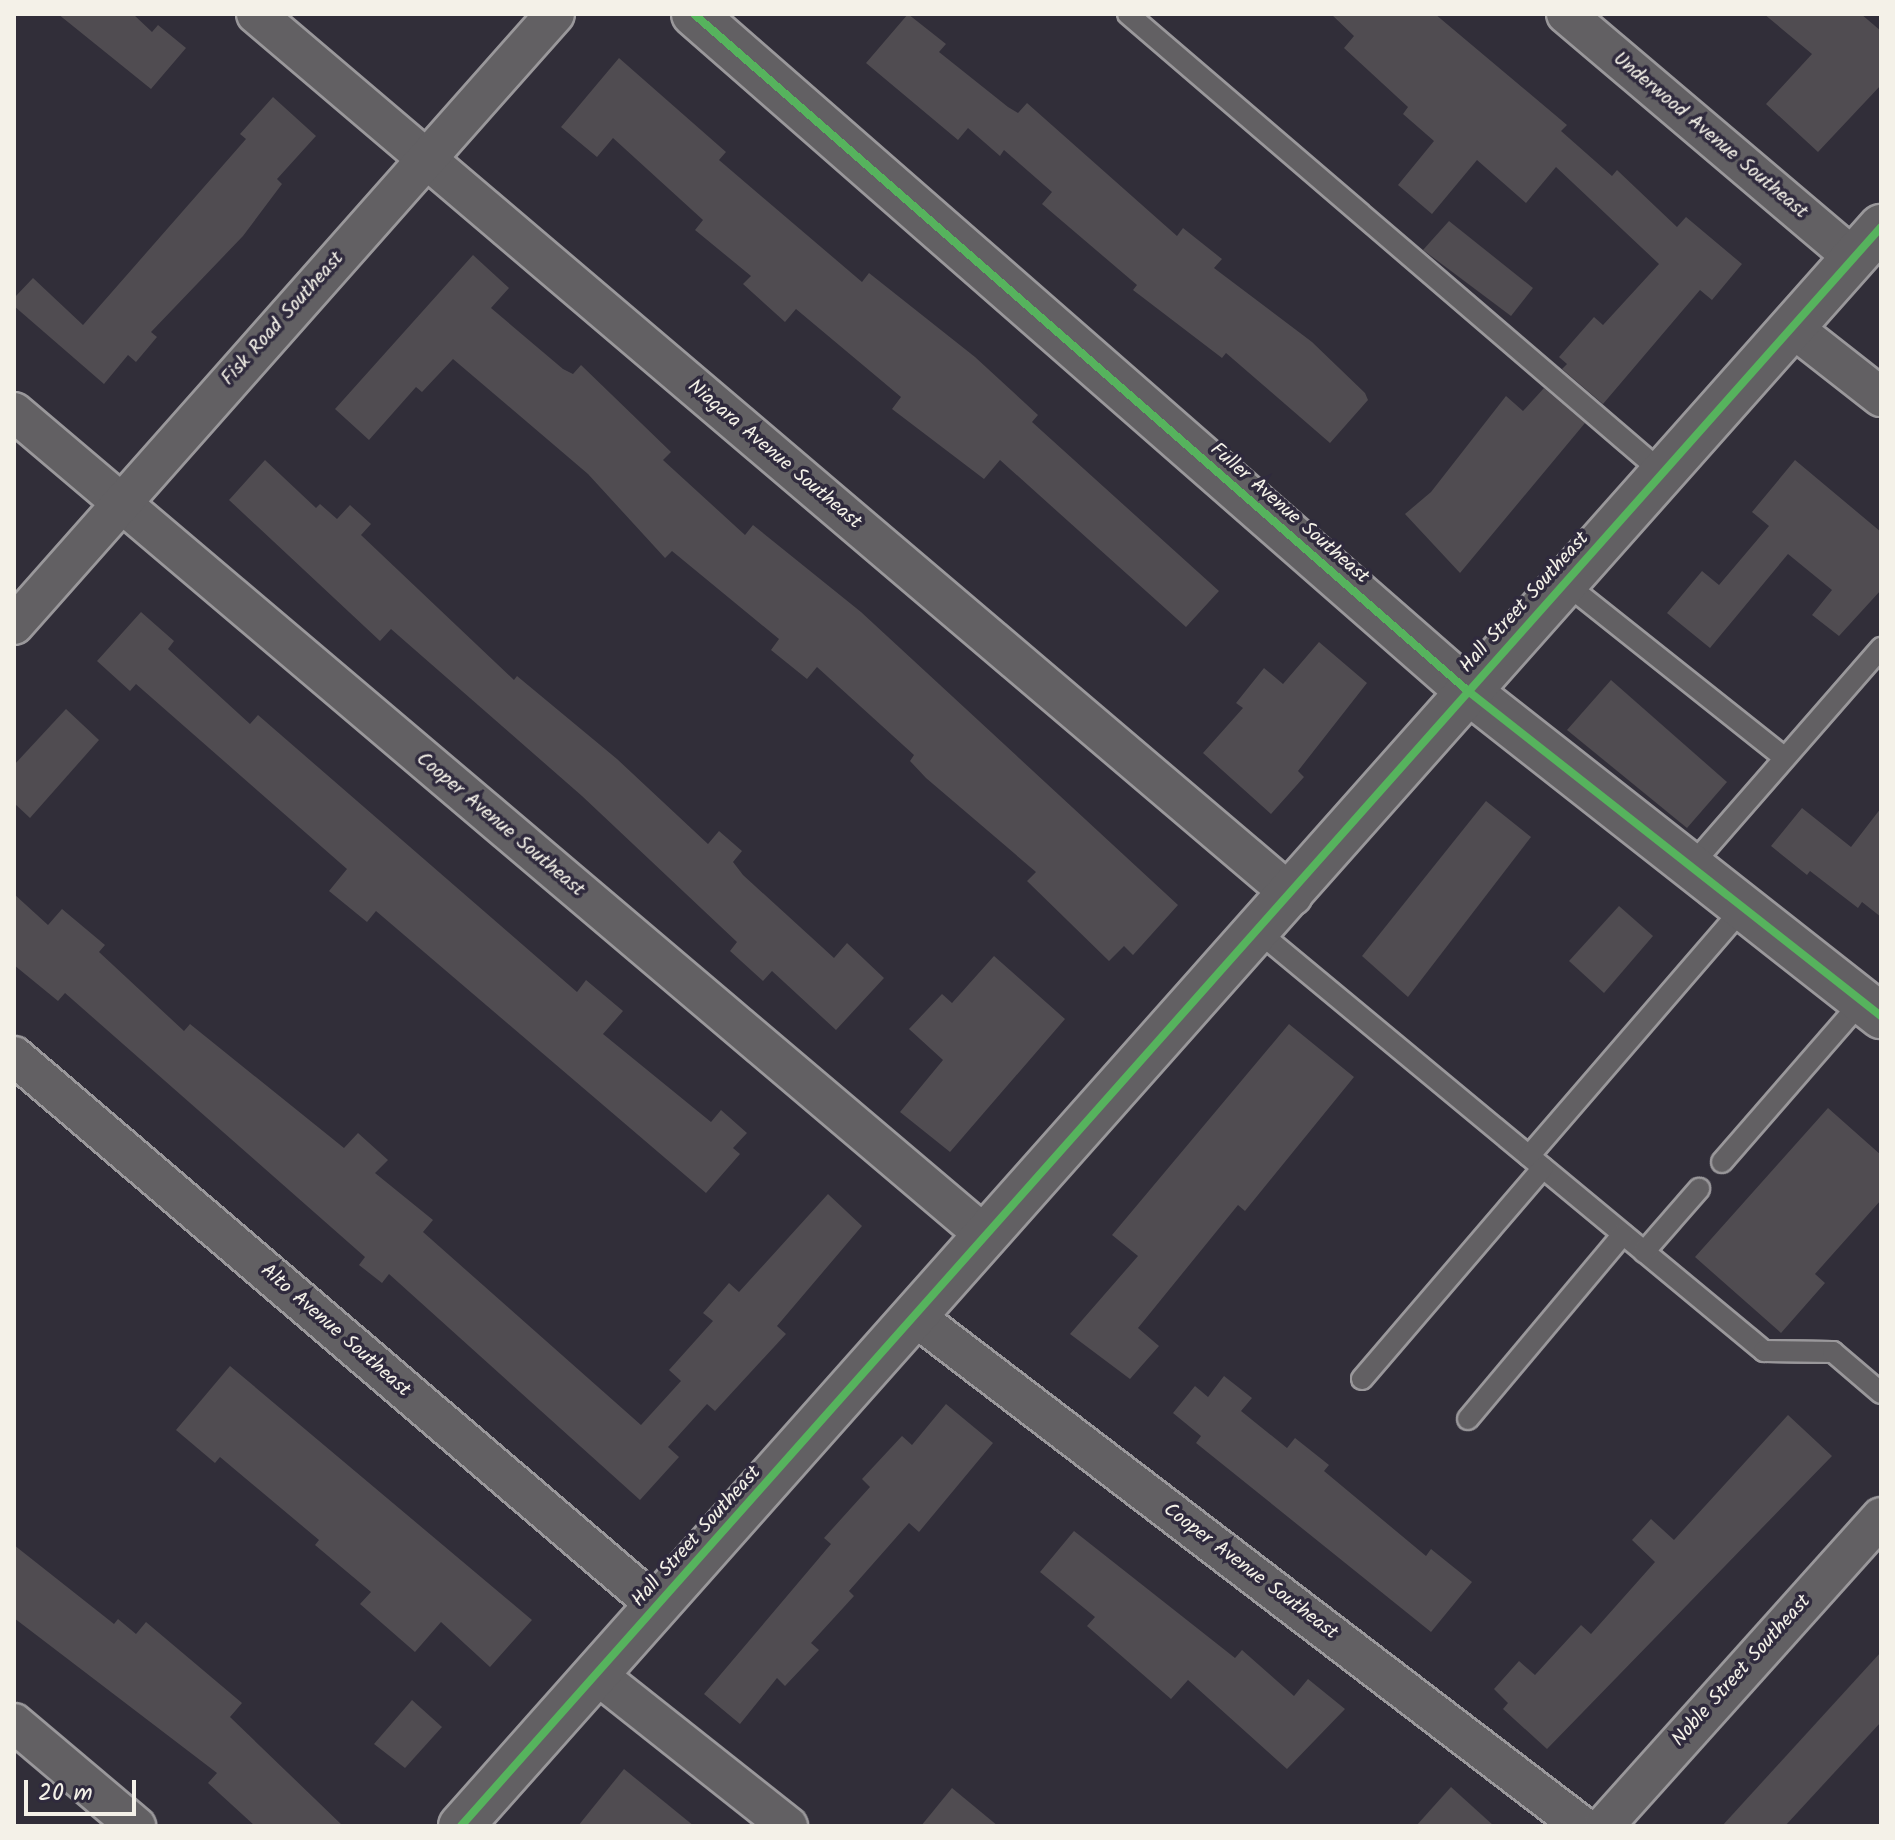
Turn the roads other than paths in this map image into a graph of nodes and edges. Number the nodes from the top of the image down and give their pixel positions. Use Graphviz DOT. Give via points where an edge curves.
graph roads {
  1 [pos="256,14"];
  2 [pos="555,14"];
  3 [pos="694,14"];
  4 [pos="1128,14"];
  5 [pos="1566,14"];
  6 [pos="426,159"];
  7 [pos="1868,243"];
  8 [pos="1793,328"];
  9 [pos="1881,397"];
  10 [pos="14,412"];
  11 [pos="1663,473"];
  12 [pos="120,502"];
  13 [pos="1565,583"];
  14 [pos="14,625"];
  15 [pos="1881,648"];
  16 [pos="1468,691"];
  17 [pos="1784,757"];
  18 [pos="1690,867"];
  19 [pos="1293,896"];
  20 [pos="1743,908"];
  21 [pos="1260,933"];
  22 [pos="1872,1008"];
  23 [pos="14,1056"];
  24 [pos="1536,1162"];
  25 [pos="1722,1162"];
  26 [pos="1699,1189"];
  27 [pos="1623,1234"];
  28 [pos="987,1237"];
  29 [pos="1644,1252"];
  30 [pos="917,1318"];
  31 [pos="1362,1379"];
  32 [pos="1881,1393"];
  33 [pos="1468,1419"];
  34 [pos="1881,1517"];
  35 [pos="656,1605"];
  36 [pos="596,1674"];
  37 [pos="14,1723"];
  38 [pos="136,1826"];
  39 [pos="461,1826"];
  40 [pos="788,1826"];
  41 [pos="1582,1826"];
  42 [pos="1604,1826"];
  1 -- 6 [label="street, Niagara Avenue Southeast"];
  2 -- 6 [label="street, Fisk Road Southeast"];
  3 -- 16 [label="main road, Fuller Avenue Southeast"];
  4 -- 11 [label="lane"];
  5 -- 7 [label="street, Underwood Avenue Southeast"];
  6 -- 12 [label="street, Fisk Road Southeast"];
  6 -- 19 [label="street, Niagara Avenue Southeast"];
  7 -- 8 [label="main road, Hall Street Southeast"];
  8 -- 9 [label="street"];
  8 -- 11 [label="main road, Hall Street Southeast"];
  10 -- 12 [label="street, Cooper Avenue Southeast"];
  11 -- 13 [label="main road, Hall Street Southeast"];
  12 -- 14 [label="street, Fisk Road Southeast"];
  12 -- 28 [label="street, Cooper Avenue Southeast"];
  13 -- 16 [label="main road, Hall Street Southeast"];
  13 -- 17 [label="lane"];
  15 -- 17 [label="lane"];
  16 -- 18 [label="main road, Fuller Avenue Southeast"];
  16 -- 19 [label="main road, Hall Street Southeast"];
  17 -- 18 [label="lane"];
  18 -- 20 [label="main road, Fuller Avenue Southeast"];
  19 -- 21 [label="main road, Hall Street Southeast"];
  20 -- 22 [label="main road, Fuller Avenue Southeast"];
  20 -- 24 [label="lane"];
  21 -- 24 [label="lane"];
  21 -- 28 [label="main road, Hall Street Southeast"];
  22 -- 25 [label="lane"];
  23 -- 35 [label="street, Alto Avenue Southeast"];
  24 -- 27 [label="lane"];
  24 -- 31 [label="lane"];
  26 -- 29 [label="lane"];
  27 -- 29 [label="lane"];
  27 -- 33 [label="lane"];
  28 -- 30 [label="main road, Hall Street Southeast"];
  29 -- 32 [label="lane" via="1764,1351 1833,1352"];
  30 -- 35 [label="main road, Hall Street Southeast"];
  30 -- 41 [label="street, Cooper Avenue Southeast"];
  34 -- 42 [label="street, Noble Street Southeast"];
  35 -- 36 [label="main road, Hall Street Southeast"];
  36 -- 39 [label="main road, Hall Street Southeast"];
  36 -- 40 [label="street"];
  37 -- 38 [label="street"];
}
